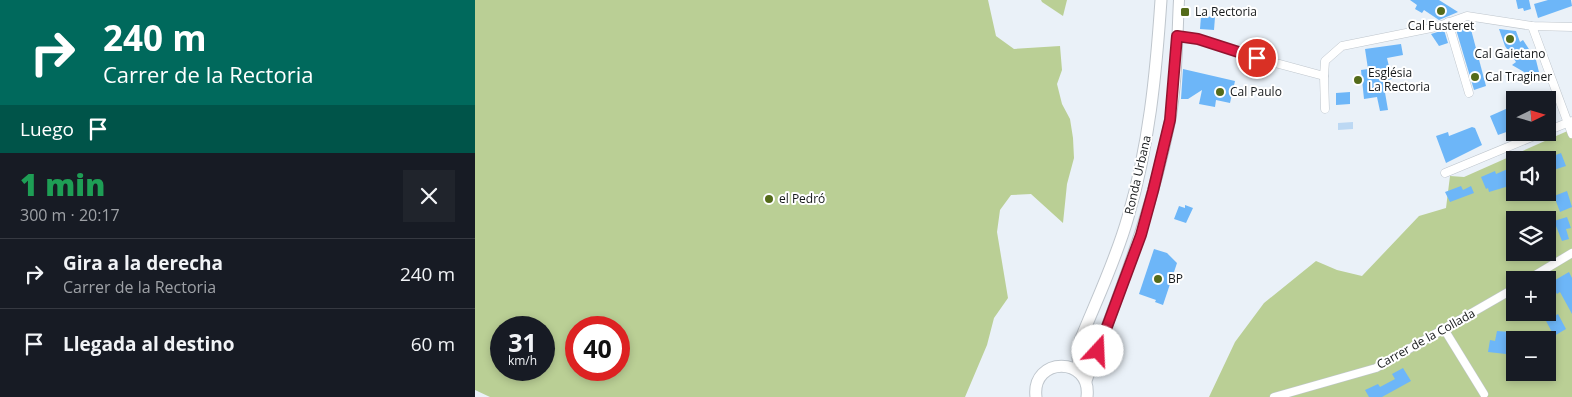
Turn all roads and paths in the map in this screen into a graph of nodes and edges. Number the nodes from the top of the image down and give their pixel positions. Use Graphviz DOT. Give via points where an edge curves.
graph roads {
  1 [pos="1161,0"];
  2 [pos="1179,0"];
  3 [pos="1448,22"];
  4 [pos="1532,26"];
  5 [pos="1572,27"];
  6 [pos="1177,36"];
  7 [pos="1324,76"];
  8 [pos="1469,93"];
  9 [pos="1325,109"];
  10 [pos="1570,122"];
  11 [pos="1556,128"];
  12 [pos="1572,134"];
  13 [pos="1524,141"];
  14 [pos="1445,174"];
  15 [pos="1572,253"];
  16 [pos="1542,271"];
  17 [pos="1506,293"];
  18 [pos="1444,329"];
  19 [pos="1080,341"];
  20 [pos="1059,366"];
  21 [pos="1087,389"];
  22 [pos="1484,394"];
  23 [pos="1036,397"];
  24 [pos="1274,397"];
  1 -- 19 [label="main road, Ronda Urbana" via="1155,79 1140,173 1128,219"];
  2 -- 6 [label="street"];
  3 -- 4 [label="street" via="1467,16"];
  3 -- 7 [label="street" via="1395,37 1342,46 1325,61"];
  3 -- 8 [label="street"];
  4 -- 5 [label="street"];
  4 -- 10 [label="street"];
  6 -- 7 [label="street" via="1198,39"];
  6 -- 21 [label="street" via="1170,120 1153,191 1141,235"];
  7 -- 9 [label="street"];
  10 -- 11 [label="street"];
  10 -- 12 [label="street"];
  13 -- 14 [label="street"];
  15 -- 16 [label="street"];
  17 -- 18 [label="street, Carrer de la Collada"];
  18 -- 22 [label="street"];
  18 -- 24 [label="street, Carrer de la Collada" via="1376,368"];
  19 -- 20 [label="main road, Ronda Urbana"];
  19 -- 21 [label="main road, Ronda Urbana" via="1078,358"];
  20 -- 21 [label="main road" via="1070,367"];
  20 -- 23 [label="main road, Ronda Urbana" via="1041,376 1036,385"];
}
